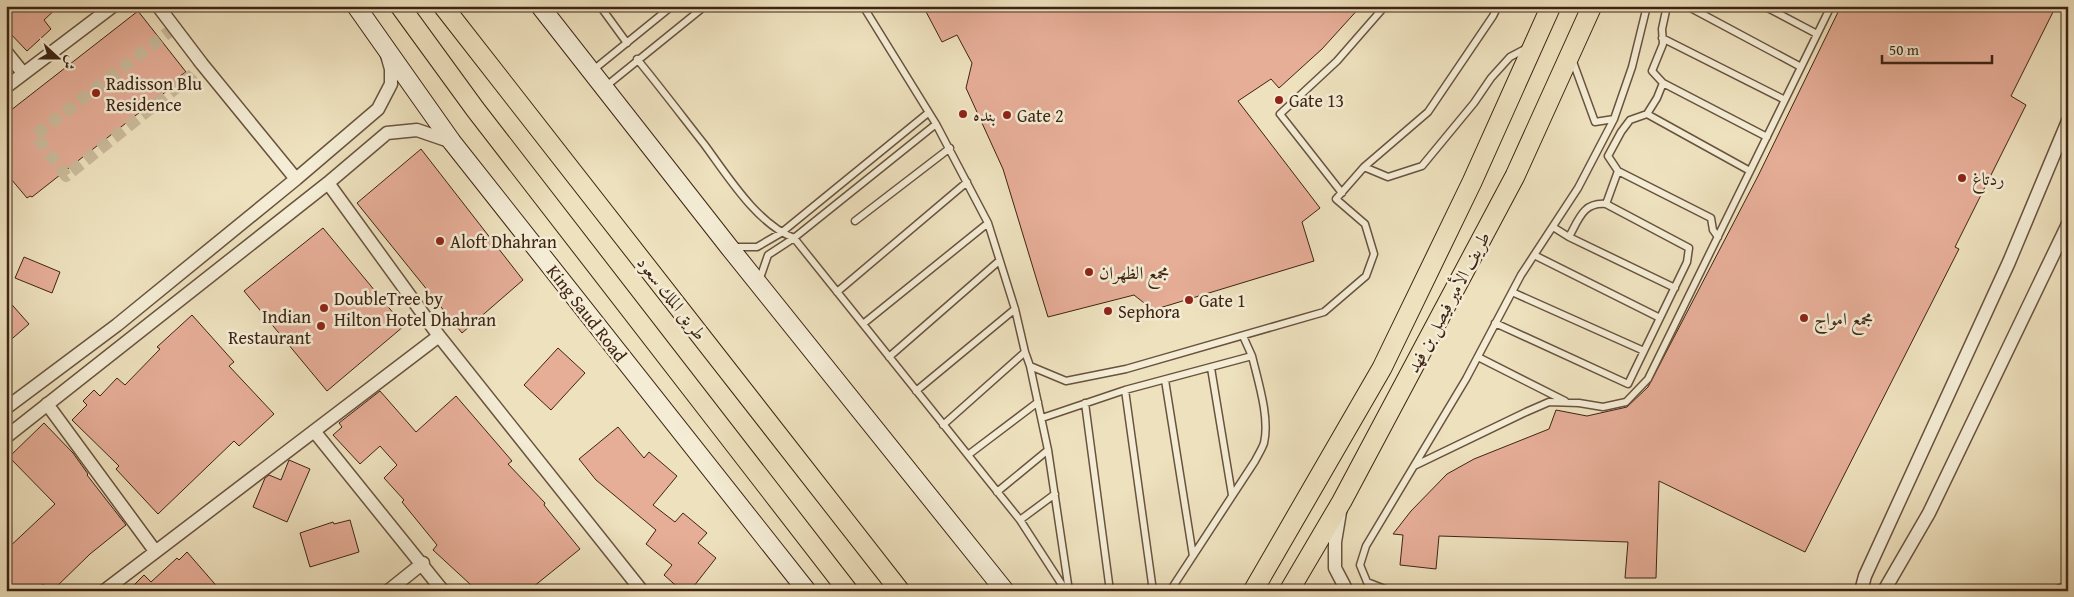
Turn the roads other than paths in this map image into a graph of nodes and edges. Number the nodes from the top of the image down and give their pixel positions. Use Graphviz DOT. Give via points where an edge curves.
graph roads {
  1 [pos="113,6"];
  2 [pos="158,6"];
  3 [pos="356,6"];
  4 [pos="400,6"];
  5 [pos="443,6"];
  6 [pos="540,6"];
  7 [pos="600,6"];
  8 [pos="672,6"];
  9 [pos="705,6"];
  10 [pos="863,6"];
  11 [pos="1385,6"];
  12 [pos="1498,6"];
  13 [pos="1551,6"];
  14 [pos="1592,6"];
  15 [pos="1647,6"];
  16 [pos="1667,6"];
  17 [pos="1688,6"];
  18 [pos="1764,6"];
  19 [pos="1831,6"];
  20 [pos="1817,34"];
  21 [pos="1662,38"];
  22 [pos="627,43"];
  23 [pos="1534,44"];
  24 [pos="384,48"];
  25 [pos="6,52"];
  26 [pos="1570,54"];
  27 [pos="637,59"];
  28 [pos="1801,67"];
  29 [pos="592,71"];
  30 [pos="23,73"];
  31 [pos="1663,83"];
  32 [pos="6,87"];
  33 [pos="604,87"];
  34 [pos="1785,100"];
  35 [pos="928,113"];
  36 [pos="1647,114"];
  37 [pos="1614,119"];
  38 [pos="2068,121"];
  39 [pos="936,124"];
  40 [pos="1767,138"];
  41 [pos="452,142"];
  42 [pos="950,148"];
  43 [pos="1364,168"];
  44 [pos="1750,171"];
  45 [pos="1618,172"];
  46 [pos="296,179"];
  47 [pos="967,182"];
  48 [pos="328,183"];
  49 [pos="1342,193"];
  50 [pos="1606,204"];
  51 [pos="855,221"];
  52 [pos="988,223"];
  53 [pos="2068,224"];
  54 [pos="1553,226"];
  55 [pos="781,233"];
  56 [pos="1569,236"];
  57 [pos="1718,237"];
  58 [pos="794,238"];
  59 [pos="729,247"];
  60 [pos="1534,255"];
  61 [pos="999,260"];
  62 [pos="758,282"];
  63 [pos="1675,288"];
  64 [pos="837,292"];
  65 [pos="1512,292"];
  66 [pos="1015,310"];
  67 [pos="1660,318"];
  68 [pos="863,324"];
  69 [pos="1495,324"];
  70 [pos="439,336"];
  71 [pos="1242,336"];
  72 [pos="1644,351"];
  73 [pos="1024,352"];
  74 [pos="1252,356"];
  75 [pos="1478,356"];
  76 [pos="889,357"];
  77 [pos="1030,366"];
  78 [pos="1210,368"];
  79 [pos="1165,380"];
  80 [pos="1126,390"];
  81 [pos="916,391"];
  82 [pos="1038,402"];
  83 [pos="1085,403"];
  84 [pos="1568,403"];
  85 [pos="47,404"];
  86 [pos="6,408"];
  87 [pos="1042,418"];
  88 [pos="943,425"];
  89 [pos="314,431"];
  90 [pos="6,437"];
  91 [pos="1048,450"];
  92 [pos="968,455"];
  93 [pos="1414,466"];
  94 [pos="997,492"];
  95 [pos="1055,494"];
  96 [pos="1232,495"];
  97 [pos="1342,500"];
  98 [pos="1020,520"];
  99 [pos="155,551"];
  100 [pos="1193,556"];
  101 [pos="423,564"];
  102 [pos="1885,589"];
  103 [pos="2068,590"];
  104 [pos="104,591"];
  105 [pos="388,591"];
  106 [pos="443,591"];
  107 [pos="642,591"];
  108 [pos="807,591"];
  109 [pos="848,591"];
  110 [pos="900,591"];
  111 [pos="1005,591"];
  112 [pos="1068,591"];
  113 [pos="1110,591"];
  114 [pos="1153,591"];
  115 [pos="1170,591"];
  116 [pos="1253,591"];
  117 [pos="1289,591"];
  118 [pos="1347,591"];
  119 [pos="1390,591"];
  120 [pos="1861,591"];
  121 [pos="2060,591"];
  1 -- 30 [label="street"];
  2 -- 46 [label="street"];
  3 -- 24 [label="main road, King Saud Road"];
  4 -- 109 [label="main road" via="475,109"];
  5 -- 110 [label="main road, طريق الملك سعود"];
  6 -- 29 [label="main road"];
  7 -- 22 [label="lane"];
  8 -- 22 [label="lane"];
  9 -- 27 [label="lane"];
  10 -- 35 [label="lane"];
  11 -- 49 [label="lane" via="1336,61 1280,114"];
  12 -- 43 [label="lane" via="1428,112"];
  13 -- 23 [label="main road, طريف الأمير فيصل بن فهد"];
  14 -- 26 [label="main road, طريف الأمير فيصل بن فهد"];
  15 -- 37 [label="lane" via="1632,67"];
  16 -- 21 [label="lane"];
  17 -- 28 [label="lane"];
  18 -- 20 [label="lane"];
  19 -- 20 [label="lane"];
  20 -- 28 [label="lane"];
  21 -- 31 [label="lane" via="1652,71"];
  21 -- 34 [label="lane"];
  22 -- 29 [label="lane"];
  23 -- 43 [label="lane" via="1510,57 1422,166 1388,177"];
  23 -- 116 [label="main road, طريف الأمير فيصل بن فهد" via="1382,368"];
  24 -- 41 [label="main road, King Saud Road"];
  24 -- 46 [label="street" via="391,69 391,84 378,109"];
  25 -- 30 [label="street"];
  26 -- 37 [label="lane" via="1595,122"];
  26 -- 97 [label="main road, طريف الأمير فيصل بن فهد" via="1515,176"];
  27 -- 33 [label="lane"];
  27 -- 55 [label="lane" via="730,180"];
  28 -- 34 [label="lane"];
  29 -- 33 [label="main road"];
  30 -- 32 [label="street"];
  31 -- 36 [label="lane"];
  31 -- 40 [label="lane"];
  33 -- 59 [label="main road"];
  34 -- 40 [label="lane"];
  35 -- 39 [label="lane"];
  35 -- 55 [label="lane"];
  36 -- 44 [label="lane"];
  36 -- 45 [label="lane" via="1630,120 1608,156"];
  37 -- 54 [label="lane" via="1578,188"];
  38 -- 120 [label="street" via="2009,262 1865,576"];
  39 -- 42 [label="lane"];
  39 -- 58 [label="lane"];
  40 -- 44 [label="lane"];
  41 -- 48 [label="street" via="417,130 387,134"];
  41 -- 108 [label="main road, King Saud Road"];
  42 -- 47 [label="lane"];
  42 -- 51 [label="lane"];
  43 -- 49 [label="lane"];
  44 -- 57 [label="lane"];
  45 -- 50 [label="lane"];
  45 -- 57 [label="lane" via="1711,218"];
  46 -- 86 [label="street" via="117,325"];
  47 -- 52 [label="lane"];
  47 -- 64 [label="lane"];
  48 -- 70 [label="street"];
  48 -- 85 [label="street"];
  49 -- 71 [label="lane" via="1336,199 1366,224 1374,254 1366,276 1324,312"];
  50 -- 56 [label="lane" via="1596,203 1586,208"];
  50 -- 63 [label="lane" via="1689,248 1687,262"];
  52 -- 61 [label="lane"];
  52 -- 68 [label="lane"];
  53 -- 102 [label="street" via="1929,514"];
  54 -- 56 [label="lane"];
  54 -- 60 [label="lane"];
  55 -- 58 [label="lane"];
  55 -- 59 [label="lane" via="757,247"];
  56 -- 63 [label="lane"];
  57 -- 84 [label="lane" via="1648,379 1626,402 1602,407"];
  58 -- 62 [label="lane" via="768,255"];
  58 -- 64 [label="lane"];
  59 -- 62 [label="main road"];
  60 -- 65 [label="lane"];
  60 -- 67 [label="lane"];
  61 -- 66 [label="lane"];
  61 -- 76 [label="lane"];
  62 -- 111 [label="main road"];
  63 -- 67 [label="lane"];
  64 -- 68 [label="lane"];
  65 -- 69 [label="lane"];
  65 -- 72 [label="lane"];
  66 -- 73 [label="lane"];
  66 -- 81 [label="lane"];
  67 -- 72 [label="lane"];
  68 -- 76 [label="lane"];
  69 -- 72 [label="lane" via="1628,384"];
  69 -- 75 [label="lane"];
  70 -- 89 [label="street"];
  70 -- 107 [label="street"];
  71 -- 74 [label="lane"];
  71 -- 77 [label="lane" via="1126,369 1066,380"];
  73 -- 77 [label="lane"];
  73 -- 88 [label="lane"];
  74 -- 78 [label="lane"];
  74 -- 96 [label="lane" via="1262,398 1264,443"];
  75 -- 84 [label="lane"];
  75 -- 93 [label="lane"];
  76 -- 81 [label="lane"];
  77 -- 82 [label="lane"];
  78 -- 79 [label="lane"];
  78 -- 96 [label="lane"];
  79 -- 80 [label="lane"];
  79 -- 100 [label="lane"];
  80 -- 83 [label="lane"];
  80 -- 114 [label="lane"];
  81 -- 88 [label="lane"];
  82 -- 87 [label="lane"];
  82 -- 92 [label="lane"];
  83 -- 87 [label="lane"];
  83 -- 113 [label="lane"];
  84 -- 93 [label="lane" via="1550,402"];
  85 -- 90 [label="street"];
  85 -- 99 [label="street"];
  87 -- 91 [label="lane"];
  88 -- 92 [label="lane"];
  89 -- 99 [label="street"];
  89 -- 101 [label="street"];
  91 -- 94 [label="lane"];
  91 -- 95 [label="lane"];
  92 -- 94 [label="lane"];
  93 -- 119 [label="lane" via="1366,546 1360,565 1367,582"];
  94 -- 98 [label="lane"];
  95 -- 98 [label="lane"];
  95 -- 112 [label="lane"];
  96 -- 100 [label="lane"];
  97 -- 117 [label="main road, طريف الأمير فيصل بن فهد"];
  97 -- 118 [label="street" via="1335,542 1335,568"];
  98 -- 112 [label="lane"];
  99 -- 104 [label="street"];
  100 -- 115 [label="lane"];
  101 -- 105 [label="street"];
  101 -- 106 [label="street"];
  103 -- 121 [label="street"];
}
